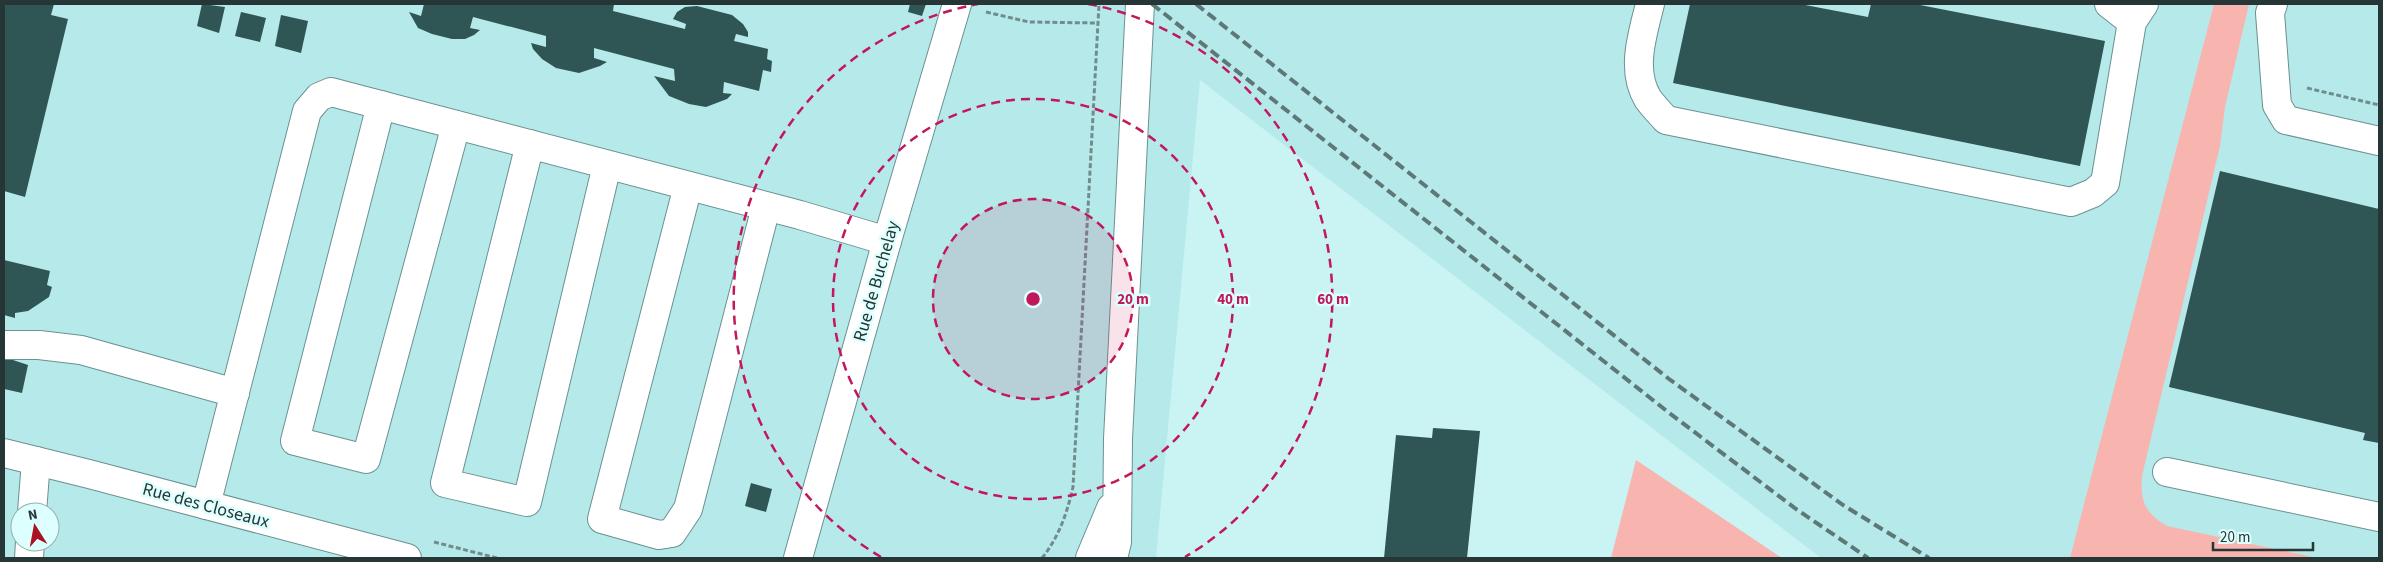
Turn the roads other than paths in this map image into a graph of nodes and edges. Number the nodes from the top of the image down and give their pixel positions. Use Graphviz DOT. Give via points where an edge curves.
graph roads {
  1 [pos="957,4"];
  2 [pos="1140,4"];
  3 [pos="1650,4"];
  4 [pos="2108,4"];
  5 [pos="2273,4"];
  6 [pos="2138,13"];
  7 [pos="381,105"];
  8 [pos="456,125"];
  9 [pos="2379,142"];
  10 [pos="530,144"];
  11 [pos="607,165"];
  12 [pos="688,186"];
  13 [pos="766,207"];
  14 [pos="887,241"];
  15 [pos="4,346"];
  16 [pos="235,393"];
  17 [pos="4,453"];
  18 [pos="36,461"];
  19 [pos="2167,472"];
  20 [pos="1116,495"];
  21 [pos="33,502"];
  22 [pos="206,505"];
  23 [pos="2379,517"];
  24 [pos="407,558"];
  25 [pos="798,558"];
  26 [pos="1090,558"];
  27 [pos="1113,558"];
  1 -- 14 [label="street, Rue de Buchelay"];
  2 -- 20 [label="street"];
  3 -- 6 [label="street" via="1639,48 1640,76 1647,98 1666,120 2071,202 2093,193 2105,182"];
  4 -- 6 [label="street"];
  5 -- 9 [label="street" via="2270,13 2277,106 2286,120"];
  7 -- 8 [label="street"];
  7 -- 8 [label="street" via="295,441 366,459"];
  7 -- 16 [label="street" via="331,92 319,97 307,111"];
  8 -- 10 [label="street"];
  10 -- 11 [label="street"];
  10 -- 11 [label="street" via="445,482 527,502"];
  11 -- 12 [label="street"];
  12 -- 13 [label="street"];
  12 -- 13 [label="street" via="602,519 659,535 672,533 688,510"];
  13 -- 14 [label="street"];
  14 -- 25 [label="street, Rue de Buchelay"];
  15 -- 16 [label="street" via="39,345 81,350"];
  16 -- 22 [label="street"];
  17 -- 18 [label="street, Rue des Closeaux"];
  18 -- 21 [label="street"];
  18 -- 22 [label="street, Rue des Closeaux"];
  19 -- 23 [label="street"];
  20 -- 26 [label="street"];
  20 -- 27 [label="street" via="1117,542"];
  22 -- 24 [label="street, Rue des Closeaux"];
}
